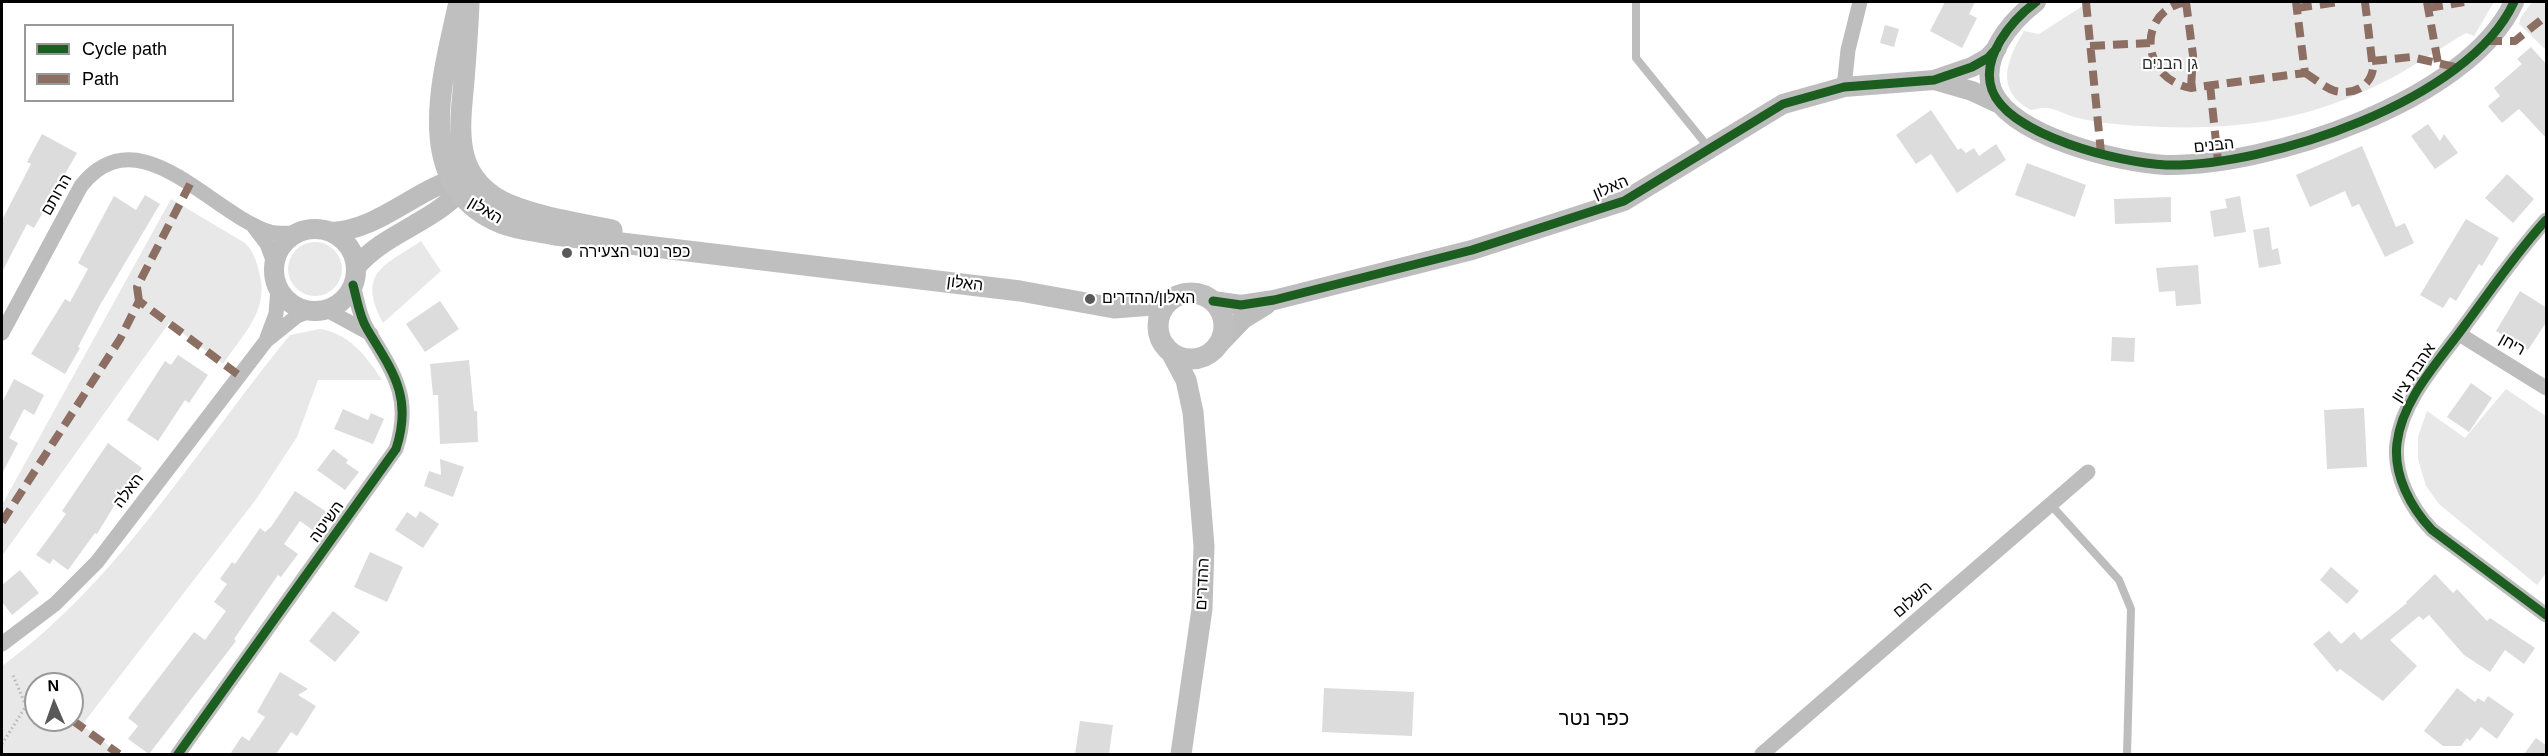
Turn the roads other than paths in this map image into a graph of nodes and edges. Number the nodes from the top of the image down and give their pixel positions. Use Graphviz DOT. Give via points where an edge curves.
graph roads {
  1 [pos="459,2"];
  2 [pos="469,2"];
  3 [pos="1636,2"];
  4 [pos="1860,2"];
  5 [pos="2036,2"];
  6 [pos="2514,2"];
  7 [pos="1997,48"];
  8 [pos="1934,80"];
  9 [pos="1844,87"];
  10 [pos="2002,105"];
  11 [pos="1710,149"];
  12 [pos="472,174"];
  13 [pos="455,187"];
  14 [pos="2547,220"];
  15 [pos="252,225"];
  16 [pos="331,232"];
  17 [pos="297,233"];
  18 [pos="709,253"];
  19 [pos="274,263"];
  20 [pos="355,276"];
  21 [pos="278,288"];
  22 [pos="1274,300"];
  23 [pos="1213,301"];
  24 [pos="1166,304"];
  25 [pos="1113,308"];
  26 [pos="317,310"];
  27 [pos="2,333"];
  28 [pos="371,334"];
  29 [pos="1159,334"];
  30 [pos="2459,334"];
  31 [pos="266,341"];
  32 [pos="1215,348"];
  33 [pos="1171,352"];
  34 [pos="2547,388"];
  35 [pos="1192,412"];
  36 [pos="2088,472"];
  37 [pos="2051,505"];
  38 [pos="2547,615"];
  39 [pos="2,644"];
  40 [pos="178,754"];
  41 [pos="1181,754"];
  42 [pos="1762,754"];
  43 [pos="2127,754"];
  1 -- 13 [label="main road" via="441,101 441,148"];
  2 -- 12 [label="main road, האלון" via="459,134 460,147"];
  3 -- 11 [label="lane" via="1636,58"];
  4 -- 9 [label="street"];
  5 -- 7 [label="street, הבנים" via="2015,21"];
  6 -- 10 [label="street, הבנים" via="2483,46 2414,95 2306,142 2239,159 2164,165 2123,159 2046,135"];
  7 -- 8 [label="street, האלון" via="1972,68"];
  7 -- 10 [label="street, הבנים" via="1990,79"];
  8 -- 9 [label="street, האלון"];
  8 -- 10 [label="street, האלון"];
  9 -- 11 [label="street, האלון" via="1783,104"];
  11 -- 22 [label="street, האלון" via="1624,201 1472,250"];
  12 -- 13 [label="street"];
  12 -- 18 [label="main road, האלון" via="485,189 512,206"];
  13 -- 16 [label="street" via="364,225"];
  13 -- 18 [label="main road, האלון" via="485,214 519,228"];
  13 -- 20 [label="street" via="448,205 380,244"];
  14 -- 30 [label="street, אהבת ציון"];
  15 -- 17 [label="street, הרותם" via="278,234"];
  15 -- 19 [label="street, הרותם" via="267,244"];
  15 -- 27 [label="street, הרותם" via="164,168 132,159 104,165 81,186"];
  16 -- 17 [label="street" via="315,229"];
  16 -- 20 [label="street" via="348,244"];
  17 -- 19 [label="street" via="282,244"];
  18 -- 25 [label="main road, האלון" via="1020,291"];
  19 -- 21 [label="street"];
  20 -- 26 [label="street" via="343,300"];
  20 -- 28 [label="street, השיטה" via="361,316"];
  21 -- 26 [label="street" via="290,303"];
  21 -- 31 [label="street, האלה" via="276,314"];
  22 -- 23 [label="street, האלון" via="1242,305"];
  22 -- 32 [label="street, האלון" via="1243,319"];
  23 -- 24 [label="main road" via="1195,293"];
  23 -- 32 [label="main road" via="1222,315 1224,328"];
  24 -- 25 [label="main road, האלון"];
  24 -- 29 [label="main road" via="1158,323"];
  25 -- 29 [label="main road, האלון"];
  26 -- 28 [label="street"];
  26 -- 31 [label="street, האלה" via="297,316"];
  28 -- 40 [label="street, השיטה" via="401,393 403,413 396,449"];
  29 -- 33 [label="main road"];
  30 -- 34 [label="street, ריחן"];
  30 -- 38 [label="street, אהבת ציון" via="2418,390 2400,427 2397,460 2402,481 2409,501 2432,530"];
  31 -- 39 [label="street, האלה" via="97,562 54,604"];
  32 -- 33 [label="main road" via="1192,359"];
  32 -- 35 [label="main road, ההדרים" via="1202,371"];
  33 -- 35 [label="main road, ההדרים" via="1186,380"];
  35 -- 41 [label="main road, ההדרים" via="1203,507 1204,578"];
  36 -- 37 [label="street, השלום"];
  37 -- 42 [label="street, השלום"];
  37 -- 43 [label="lane" via="2119,580 2131,609"];
}
